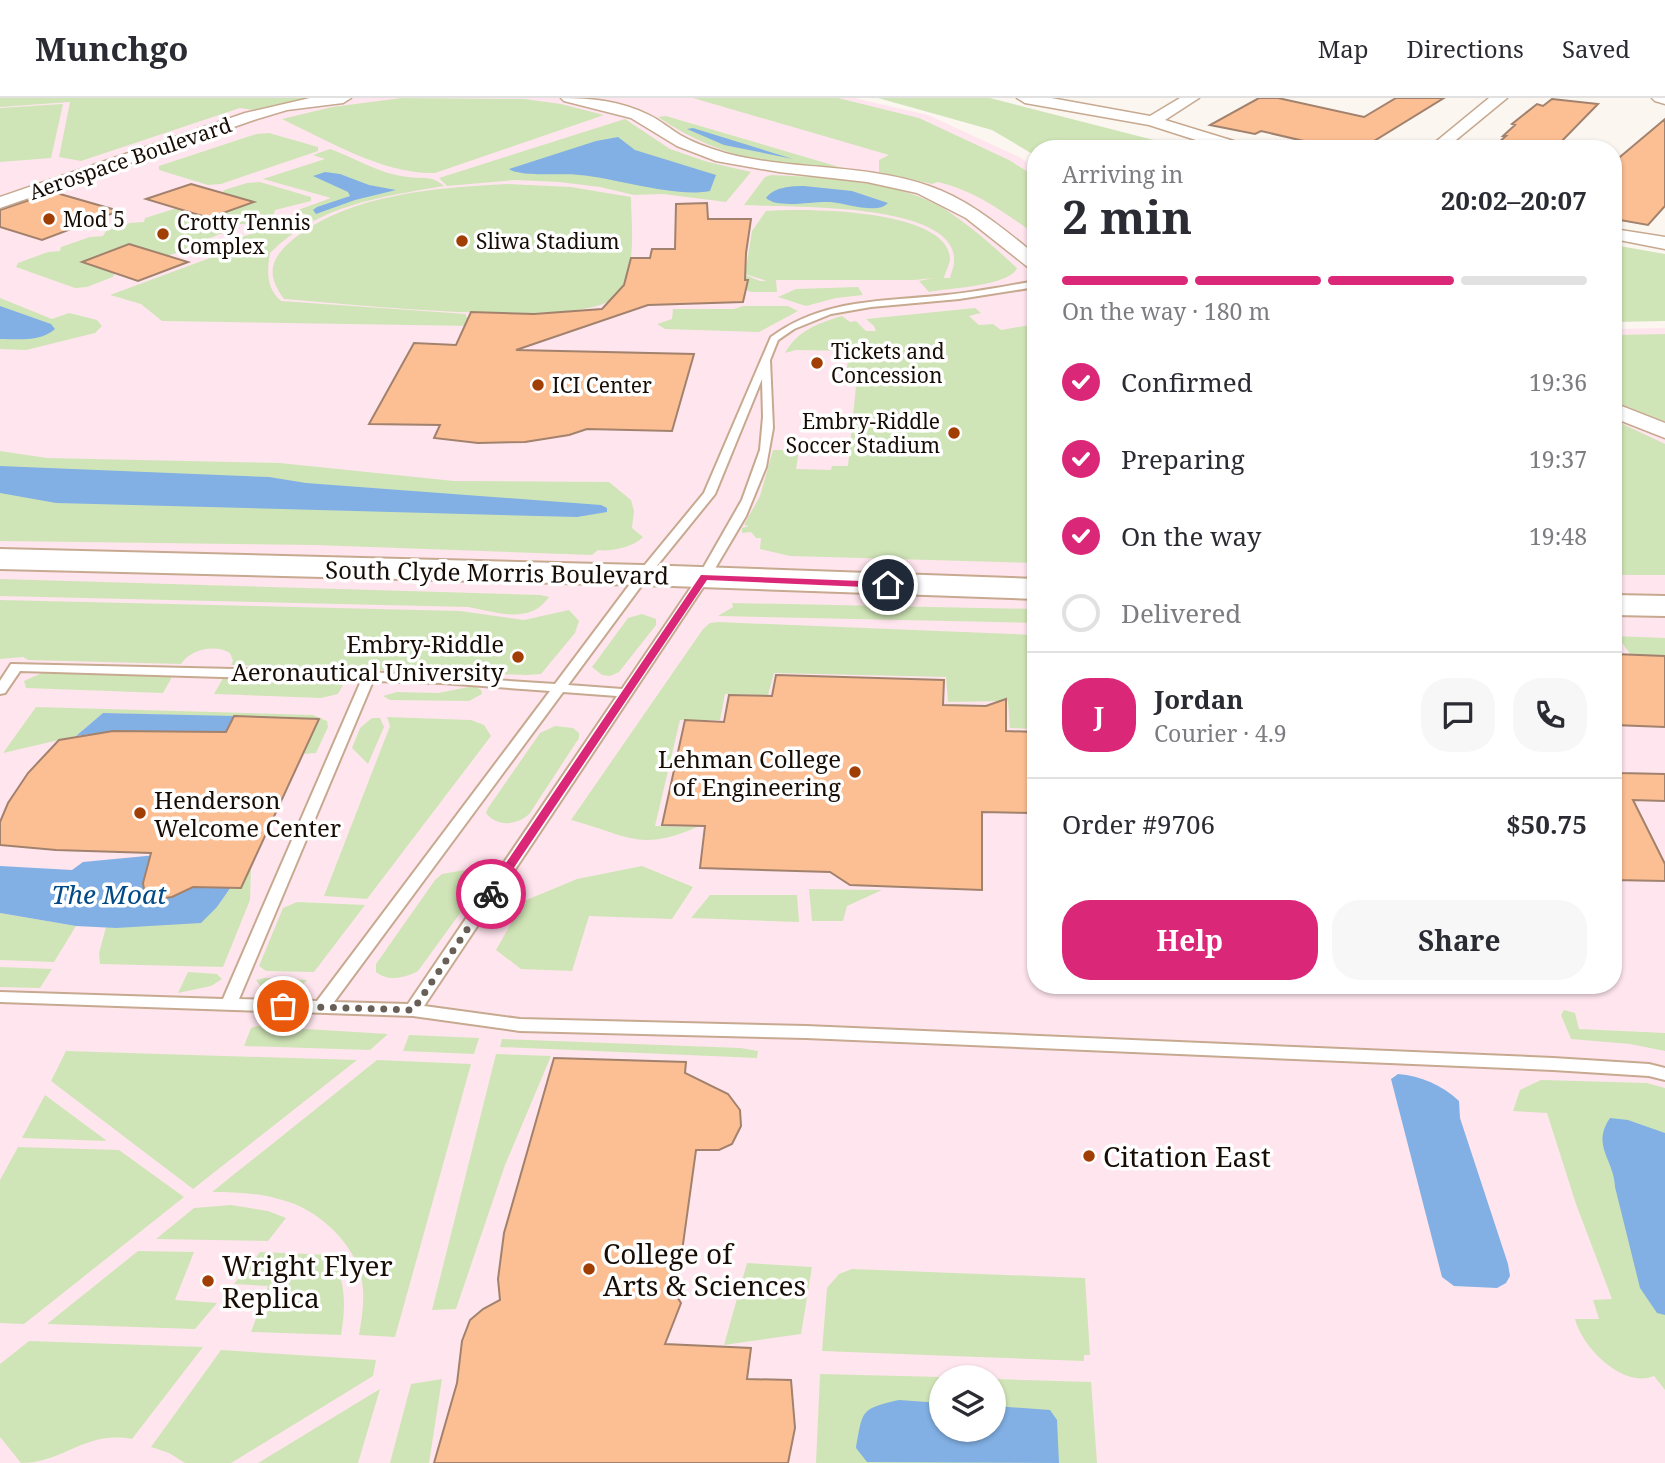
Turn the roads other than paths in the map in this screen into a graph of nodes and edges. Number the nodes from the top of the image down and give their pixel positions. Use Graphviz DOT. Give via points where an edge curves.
graph roads {
  1 [pos="343,98"];
  2 [pos="569,98"];
  3 [pos="1025,98"];
  4 [pos="1191,98"];
  5 [pos="1499,98"];
  6 [pos="1153,121"];
  7 [pos="1210,140"];
  8 [pos="1446,140"];
  9 [pos="0,203"];
  10 [pos="1622,235"];
  11 [pos="1665,243"];
  12 [pos="1027,257"];
  13 [pos="1027,285"];
  14 [pos="767,356"];
  15 [pos="1622,413"];
  16 [pos="1665,431"];
  17 [pos="0,559"];
  18 [pos="643,575"];
  19 [pos="704,577"];
  20 [pos="1027,589"];
  21 [pos="1622,605"];
  22 [pos="1665,606"];
  23 [pos="369,677"];
  24 [pos="562,687"];
  25 [pos="0,690"];
  26 [pos="625,693"];
  27 [pos="0,997"];
  28 [pos="229,1004"];
  29 [pos="322,1007"];
  30 [pos="413,1010"];
  31 [pos="1665,1074"];
  1 -- 9 [label="street, Aerospace Boulevard" via="256,114"];
  2 -- 12 [label="street" via="634,114 685,144 724,157 783,169 865,177 928,192 976,217"];
  3 -- 6 [label="street"];
  4 -- 6 [label="street"];
  5 -- 8 [label="street"];
  6 -- 7 [label="street"];
  10 -- 11 [label="street"];
  13 -- 14 [label="lane" via="825,313 790,326 774,339"];
  14 -- 18 [label="lane" via="709,494"];
  14 -- 19 [label="lane" via="766,447 759,475"];
  15 -- 16 [label="street"];
  17 -- 18 [label="main road, South Clyde Morris Boulevard"];
  18 -- 19 [label="main road, South Clyde Morris Boulevard"];
  18 -- 24 [label="lane"];
  19 -- 20 [label="main road, South Clyde Morris Boulevard"];
  19 -- 26 [label="lane"];
  21 -- 22 [label="main road"];
  23 -- 24 [label="lane"];
  23 -- 25 [label="lane" via="16,667"];
  23 -- 28 [label="lane"];
  24 -- 26 [label="lane"];
  24 -- 29 [label="lane"];
  26 -- 30 [label="lane"];
  27 -- 28 [label="lane"];
  28 -- 29 [label="lane"];
  29 -- 30 [label="lane"];
  30 -- 31 [label="lane" via="520,1024 1553,1064"];
}
